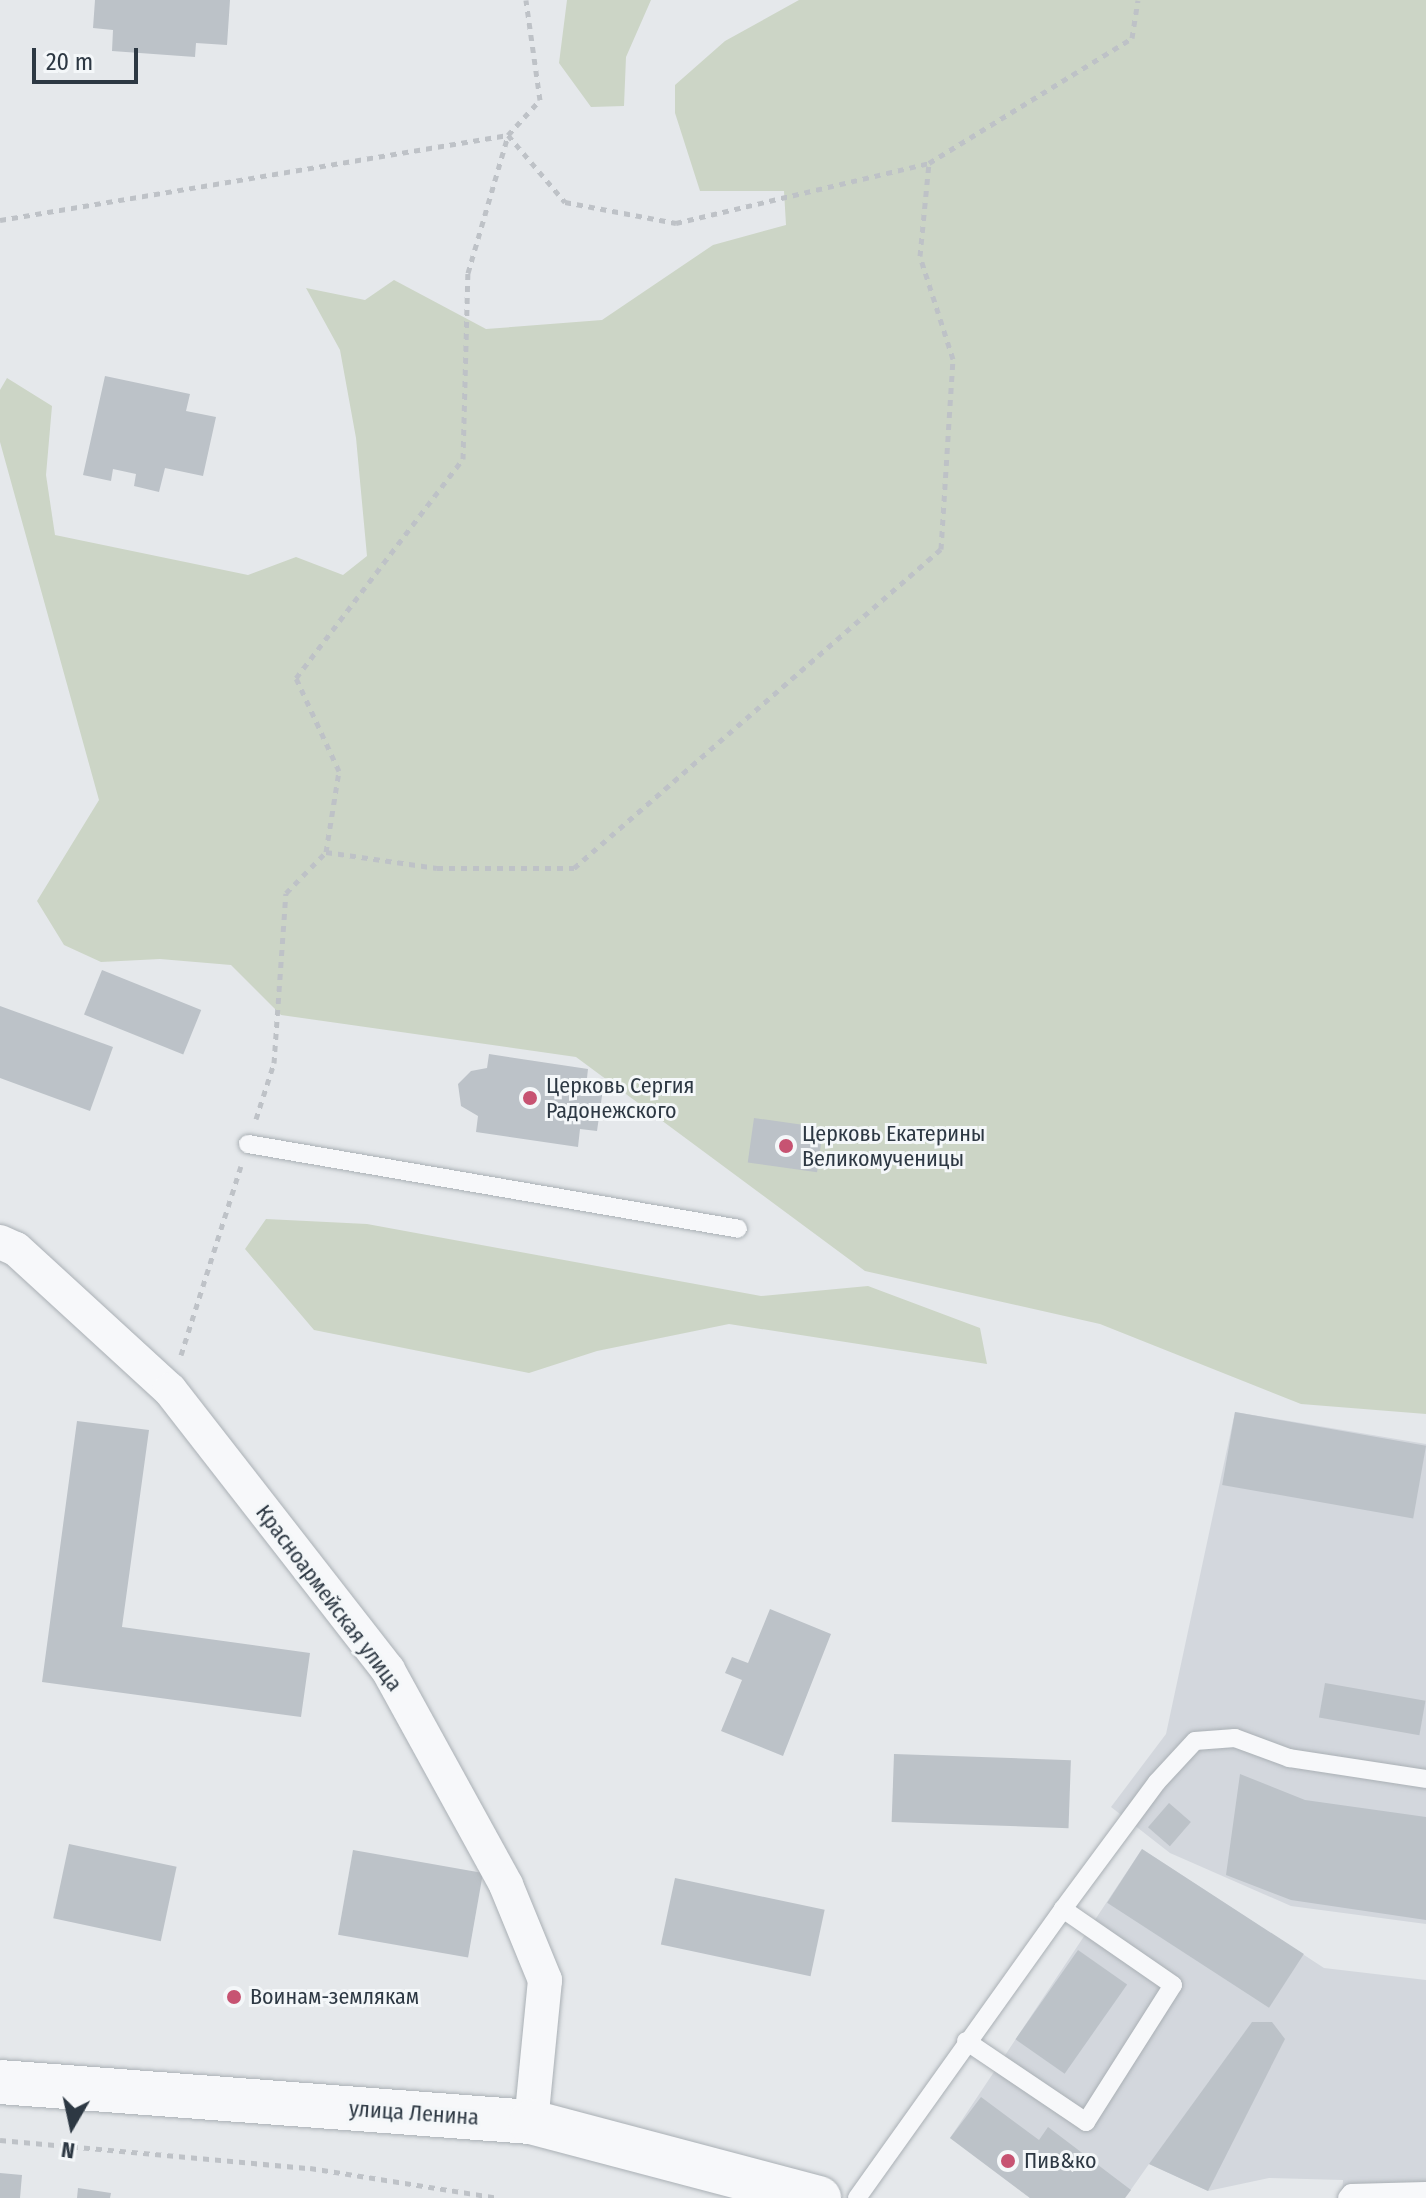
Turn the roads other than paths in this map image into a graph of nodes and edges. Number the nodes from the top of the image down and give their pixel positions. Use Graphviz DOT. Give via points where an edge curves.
graph roads {
  1 [pos="248,1144"];
  2 [pos="738,1229"];
  3 [pos="0,1242"];
  4 [pos="1426,1779"];
  5 [pos="1063,1909"];
  6 [pos="966,2041"];
  7 [pos="0,2082"];
  8 [pos="531,2122"];
  9 [pos="1426,2191"];
  10 [pos="819,2198"];
  11 [pos="857,2198"];
  12 [pos="1347,2198"];
  1 -- 2 [label="lane"];
  3 -- 8 [label="street, Красноармейская улица" via="16,1249 170,1390 388,1670 506,1885 545,1980"];
  4 -- 5 [label="lane" via="1289,1758 1235,1738 1195,1741 1157,1782"];
  5 -- 6 [label="lane"];
  5 -- 6 [label="lane" via="1173,1985 1086,2122"];
  6 -- 11 [label="lane"];
  7 -- 8 [label="street, улица Ленина"];
  8 -- 10 [label="street, улица Ленина"];
  9 -- 12 [label="lane" via="1351,2193"];
}
